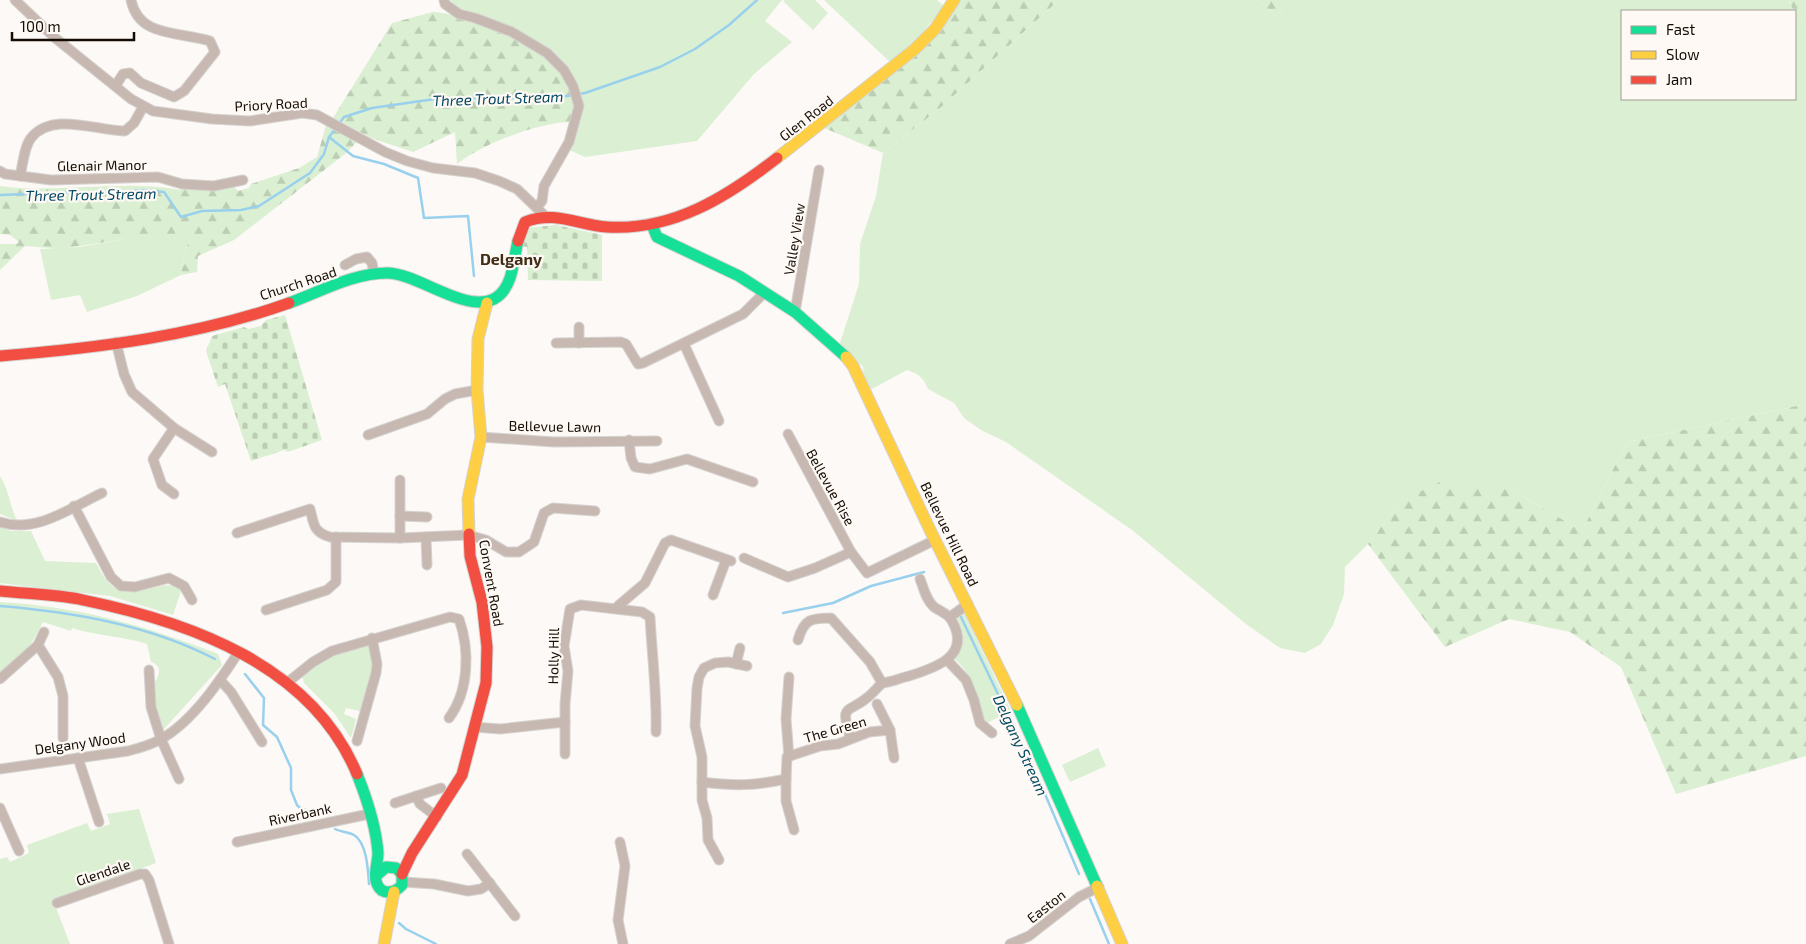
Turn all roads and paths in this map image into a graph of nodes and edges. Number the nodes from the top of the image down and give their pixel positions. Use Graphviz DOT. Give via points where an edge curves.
graph roads {
  1 [pos="15,0"];
  2 [pos="131,0"];
  3 [pos="444,0"];
  4 [pos="954,0"];
  5 [pos="116,85"];
  6 [pos="143,107"];
  7 [pos="819,170"];
  8 [pos="0,171"];
  9 [pos="20,176"];
  10 [pos="242,180"];
  11 [pos="541,211"];
  12 [pos="652,225"];
  13 [pos="345,265"];
  14 [pos="374,274"];
  15 [pos="764,293"];
  16 [pos="487,303"];
  17 [pos="795,312"];
  18 [pos="579,327"];
  19 [pos="116,342"];
  20 [pos="556,343"];
  21 [pos="579,343"];
  22 [pos="684,344"];
  23 [pos="0,356"];
  24 [pos="477,390"];
  25 [pos="719,421"];
  26 [pos="174,428"];
  27 [pos="788,434"];
  28 [pos="368,435"];
  29 [pos="481,437"];
  30 [pos="629,440"];
  31 [pos="657,441"];
  32 [pos="212,452"];
  33 [pos="400,480"];
  34 [pos="753,482"];
  35 [pos="102,493"];
  36 [pos="174,494"];
  37 [pos="74,506"];
  38 [pos="595,512"];
  39 [pos="400,516"];
  40 [pos="427,517"];
  41 [pos="0,522"];
  42 [pos="237,533"];
  43 [pos="468,535"];
  44 [pos="336,537"];
  45 [pos="426,537"];
  46 [pos="400,538"];
  47 [pos="935,540"];
  48 [pos="852,552"];
  49 [pos="744,558"];
  50 [pos="426,564"];
  51 [pos="920,579"];
  52 [pos="0,591"];
  53 [pos="712,595"];
  54 [pos="192,600"];
  55 [pos="968,604"];
  56 [pos="618,609"];
  57 [pos="266,610"];
  58 [pos="950,617"];
  59 [pos="44,632"];
  60 [pos="372,638"];
  61 [pos="798,640"];
  62 [pos="38,645"];
  63 [pos="740,648"];
  64 [pos="238,653"];
  65 [pos="947,660"];
  66 [pos="736,664"];
  67 [pos="747,666"];
  68 [pos="149,670"];
  69 [pos="789,678"];
  70 [pos="0,679"];
  71 [pos="220,680"];
  72 [pos="288,682"];
  73 [pos="882,683"];
  74 [pos="877,704"];
  75 [pos="449,718"];
  76 [pos="565,722"];
  77 [pos="474,727"];
  78 [pos="890,730"];
  79 [pos="656,732"];
  80 [pos="992,733"];
  81 [pos="850,737"];
  82 [pos="63,738"];
  83 [pos="161,739"];
  84 [pos="357,741"];
  85 [pos="262,742"];
  86 [pos="565,754"];
  87 [pos="789,757"];
  88 [pos="78,758"];
  89 [pos="894,758"];
  90 [pos="0,769"];
  91 [pos="179,779"];
  92 [pos="786,779"];
  93 [pos="702,782"];
  94 [pos="441,788"];
  95 [pos="416,796"];
  96 [pos="395,803"];
  97 [pos="0,808"];
  98 [pos="369,814"];
  99 [pos="437,817"];
  100 [pos="99,822"];
  101 [pos="794,830"];
  102 [pos="238,842"];
  103 [pos="620,842"];
  104 [pos="377,849"];
  105 [pos="19,851"];
  106 [pos="467,854"];
  107 [pos="719,860"];
  108 [pos="397,872"];
  109 [pos="378,874"];
  110 [pos="490,883"];
  111 [pos="1099,887"];
  112 [pos="389,892"];
  113 [pos="57,903"];
  114 [pos="515,916"];
  115 [pos="169,944"];
  116 [pos="384,944"];
  117 [pos="623,944"];
  118 [pos="1010,944"];
  119 [pos="1122,944"];
  1 -- 5 [label="street, Priory Road" via="54,37"];
  2 -- 5 [label="street" via="136,15 148,27 210,41 216,52 184,91 174,97 141,82 130,72 123,74"];
  3 -- 11 [label="street" via="459,14 512,32 547,53 564,70 573,86 579,106 566,151 544,186"];
  4 -- 12 [label="street, Glen Road" via="935,29 915,48 731,193 701,209"];
  5 -- 6 [label="street, Priory Road"];
  6 -- 9 [label="street" via="125,131 76,124 42,128 30,139"];
  6 -- 11 [label="street, Priory Road" via="212,119 250,121 302,113 317,115 407,161 499,181 517,189"];
  7 -- 17 [label="street, Valley View"];
  8 -- 9 [label="street, Glenair Manor"];
  9 -- 10 [label="street, Glenair Manor" via="52,180 158,178 182,184 214,186"];
  11 -- 12 [label="street, Glen Road" via="605,227"];
  11 -- 16 [label="street" via="522,226 508,283"];
  12 -- 15 [label="street, Bellevue Hill Road" via="657,236 739,276"];
  13 -- 14 [label="street" via="367,257"];
  14 -- 16 [label="street, Church Road" via="404,274 466,301"];
  14 -- 19 [label="street, Church Road" via="279,307 207,326"];
  15 -- 17 [label="street, Bellevue Hill Road"];
  15 -- 22 [label="street" via="743,314"];
  16 -- 24 [label="street, Convent Road" via="478,339"];
  17 -- 47 [label="street, Bellevue Hill Road" via="854,366"];
  18 -- 21 [label="street"];
  19 -- 23 [label="street, Church Road" via="48,353"];
  19 -- 26 [label="street" via="132,392"];
  20 -- 21 [label="street"];
  21 -- 22 [label="street" via="621,342 628,346 638,364"];
  22 -- 25 [label="street"];
  24 -- 28 [label="street" via="455,394 428,414"];
  24 -- 29 [label="street, Convent Road"];
  26 -- 32 [label="street"];
  26 -- 36 [label="street" via="153,459 162,485"];
  27 -- 48 [label="street, Bellevue Rise"];
  29 -- 30 [label="street, Bellevue Lawn" via="554,442"];
  29 -- 43 [label="street, Convent Road" via="470,482"];
  30 -- 31 [label="street, Bellevue Lawn"];
  30 -- 34 [label="street" via="635,467 650,469 687,459"];
  33 -- 39 [label="street"];
  35 -- 37 [label="street"];
  37 -- 41 [label="street" via="46,521 27,526"];
  37 -- 54 [label="street" via="111,577 120,586 134,587 169,578 184,586"];
  38 -- 43 [label="street" via="553,508 544,513 534,542 519,552 506,552 486,540"];
  39 -- 40 [label="street"];
  39 -- 46 [label="street"];
  42 -- 44 [label="street" via="310,509 313,527 320,534"];
  43 -- 45 [label="street"];
  43 -- 77 [label="street, Convent Road" via="482,602 487,647 486,683"];
  44 -- 46 [label="street"];
  44 -- 57 [label="street" via="336,582 327,590"];
  45 -- 46 [label="street"];
  45 -- 50 [label="street"];
  47 -- 48 [label="street, Bellevue Rise" via="867,573"];
  47 -- 55 [label="street, Bellevue Hill Road"];
  48 -- 49 [label="street" via="788,577"];
  51 -- 58 [label="street" via="926,598"];
  52 -- 64 [label="street" via="82,600 167,624"];
  53 -- 56 [label="street" via="729,560 671,540 665,543 645,583"];
  55 -- 58 [label="street"];
  55 -- 111 [label="street, Bellevue Hill Road" via="1020,708"];
  56 -- 76 [label="street, Holly Hill" via="581,605 570,608 564,646 568,671"];
  56 -- 79 [label="street, Holly Hill" via="642,612 650,617"];
  58 -- 65 [label="street" via="958,640 956,649"];
  59 -- 62 [label="street"];
  60 -- 72 [label="street" via="332,651"];
  60 -- 75 [label="street" via="450,617 459,619 464,634 464,683 456,709"];
  60 -- 84 [label="street" via="376,673"];
  61 -- 73 [label="street" via="808,622 816,618 831,618 870,662"];
  62 -- 70 [label="street"];
  62 -- 82 [label="street" via="58,678 63,696"];
  63 -- 66 [label="street"];
  64 -- 71 [label="street, Delgany Wood"];
  64 -- 72 [label="street"];
  65 -- 73 [label="street" via="924,672"];
  65 -- 80 [label="street" via="966,680 980,724"];
  66 -- 67 [label="street"];
  66 -- 93 [label="street" via="715,663 704,668 699,677 695,726 702,757"];
  68 -- 83 [label="street" via="151,707"];
  69 -- 87 [label="street, The Green" via="786,719"];
  71 -- 83 [label="street, Delgany Wood" via="177,728"];
  71 -- 85 [label="street"];
  72 -- 98 [label="street" via="304,695 342,743 361,784"];
  73 -- 81 [label="street" via="867,698 850,707 845,716"];
  74 -- 78 [label="street, The Green"];
  76 -- 77 [label="street" via="500,729"];
  76 -- 86 [label="street, Holly Hill"];
  77 -- 99 [label="street, Convent Road" via="462,775"];
  78 -- 81 [label="street, The Green"];
  78 -- 89 [label="street, The Green"];
  81 -- 87 [label="street, The Green" via="838,744 820,746"];
  83 -- 88 [label="street, Delgany Wood" via="128,751"];
  83 -- 91 [label="street"];
  87 -- 92 [label="street, The Green"];
  88 -- 90 [label="street, Delgany Wood"];
  88 -- 100 [label="street"];
  92 -- 93 [label="street" via="738,786"];
  92 -- 101 [label="street, The Green" via="786,802"];
  93 -- 107 [label="street" via="708,840"];
  94 -- 95 [label="street"];
  95 -- 96 [label="street"];
  95 -- 99 [label="street" via="420,804"];
  97 -- 105 [label="street"];
  98 -- 102 [label="street, Riverbank"];
  98 -- 104 [label="street"];
  99 -- 108 [label="street, Convent Road"];
  103 -- 117 [label="street" via="625,866 618,920"];
  104 -- 108 [label="street"];
  104 -- 109 [label="street"];
  106 -- 110 [label="street"];
  108 -- 109 [label="street" via="382,868"];
  108 -- 110 [label="street" via="468,891 482,889"];
  108 -- 112 [label="street" via="400,888"];
  109 -- 112 [label="street" via="376,882"];
  110 -- 114 [label="street"];
  111 -- 118 [label="street, Easton" via="1078,897 1029,936"];
  111 -- 119 [label="street, Bellevue Hill Road"];
  112 -- 116 [label="street"];
  113 -- 115 [label="street, Glendale" via="145,874"];
}
